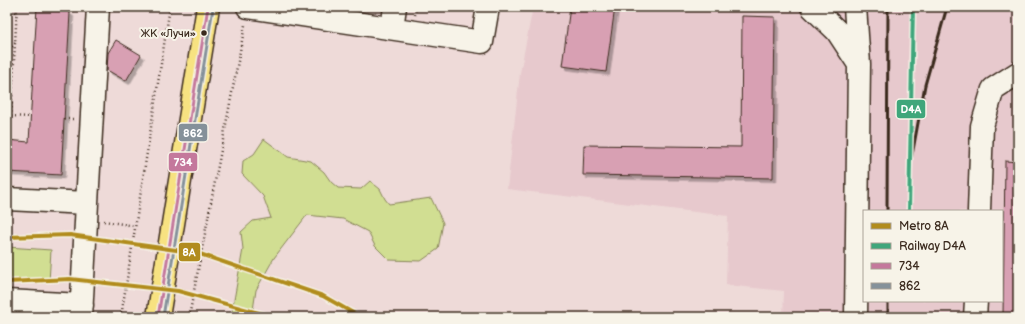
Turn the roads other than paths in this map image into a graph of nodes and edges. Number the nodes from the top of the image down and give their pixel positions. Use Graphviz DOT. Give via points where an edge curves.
graph roads {
  1 [pos="98,7"];
  2 [pos="208,7"];
  3 [pos="488,7"];
  4 [pos="812,7"];
  5 [pos="855,7"];
  6 [pos="246,14"];
  7 [pos="393,17"];
  8 [pos="859,64"];
  9 [pos="1018,73"];
  10 [pos="7,199"];
  11 [pos="979,210"];
  12 [pos="93,212"];
  13 [pos="7,301"];
  14 [pos="976,302"];
  15 [pos="81,311"];
  16 [pos="158,317"];
  17 [pos="856,317"];
  18 [pos="975,317"];
  1 -- 12 [label="lane"];
  2 -- 16 [label="main road"];
  3 -- 7 [label="lane" via="482,42"];
  4 -- 8 [label="lane" via="837,31"];
  5 -- 8 [label="lane"];
  6 -- 7 [label="lane"];
  8 -- 17 [label="lane"];
  9 -- 11 [label="lane" via="993,89 982,126"];
  10 -- 12 [label="lane"];
  12 -- 15 [label="lane"];
  13 -- 15 [label="lane"];
  14 -- 18 [label="lane"];
}
